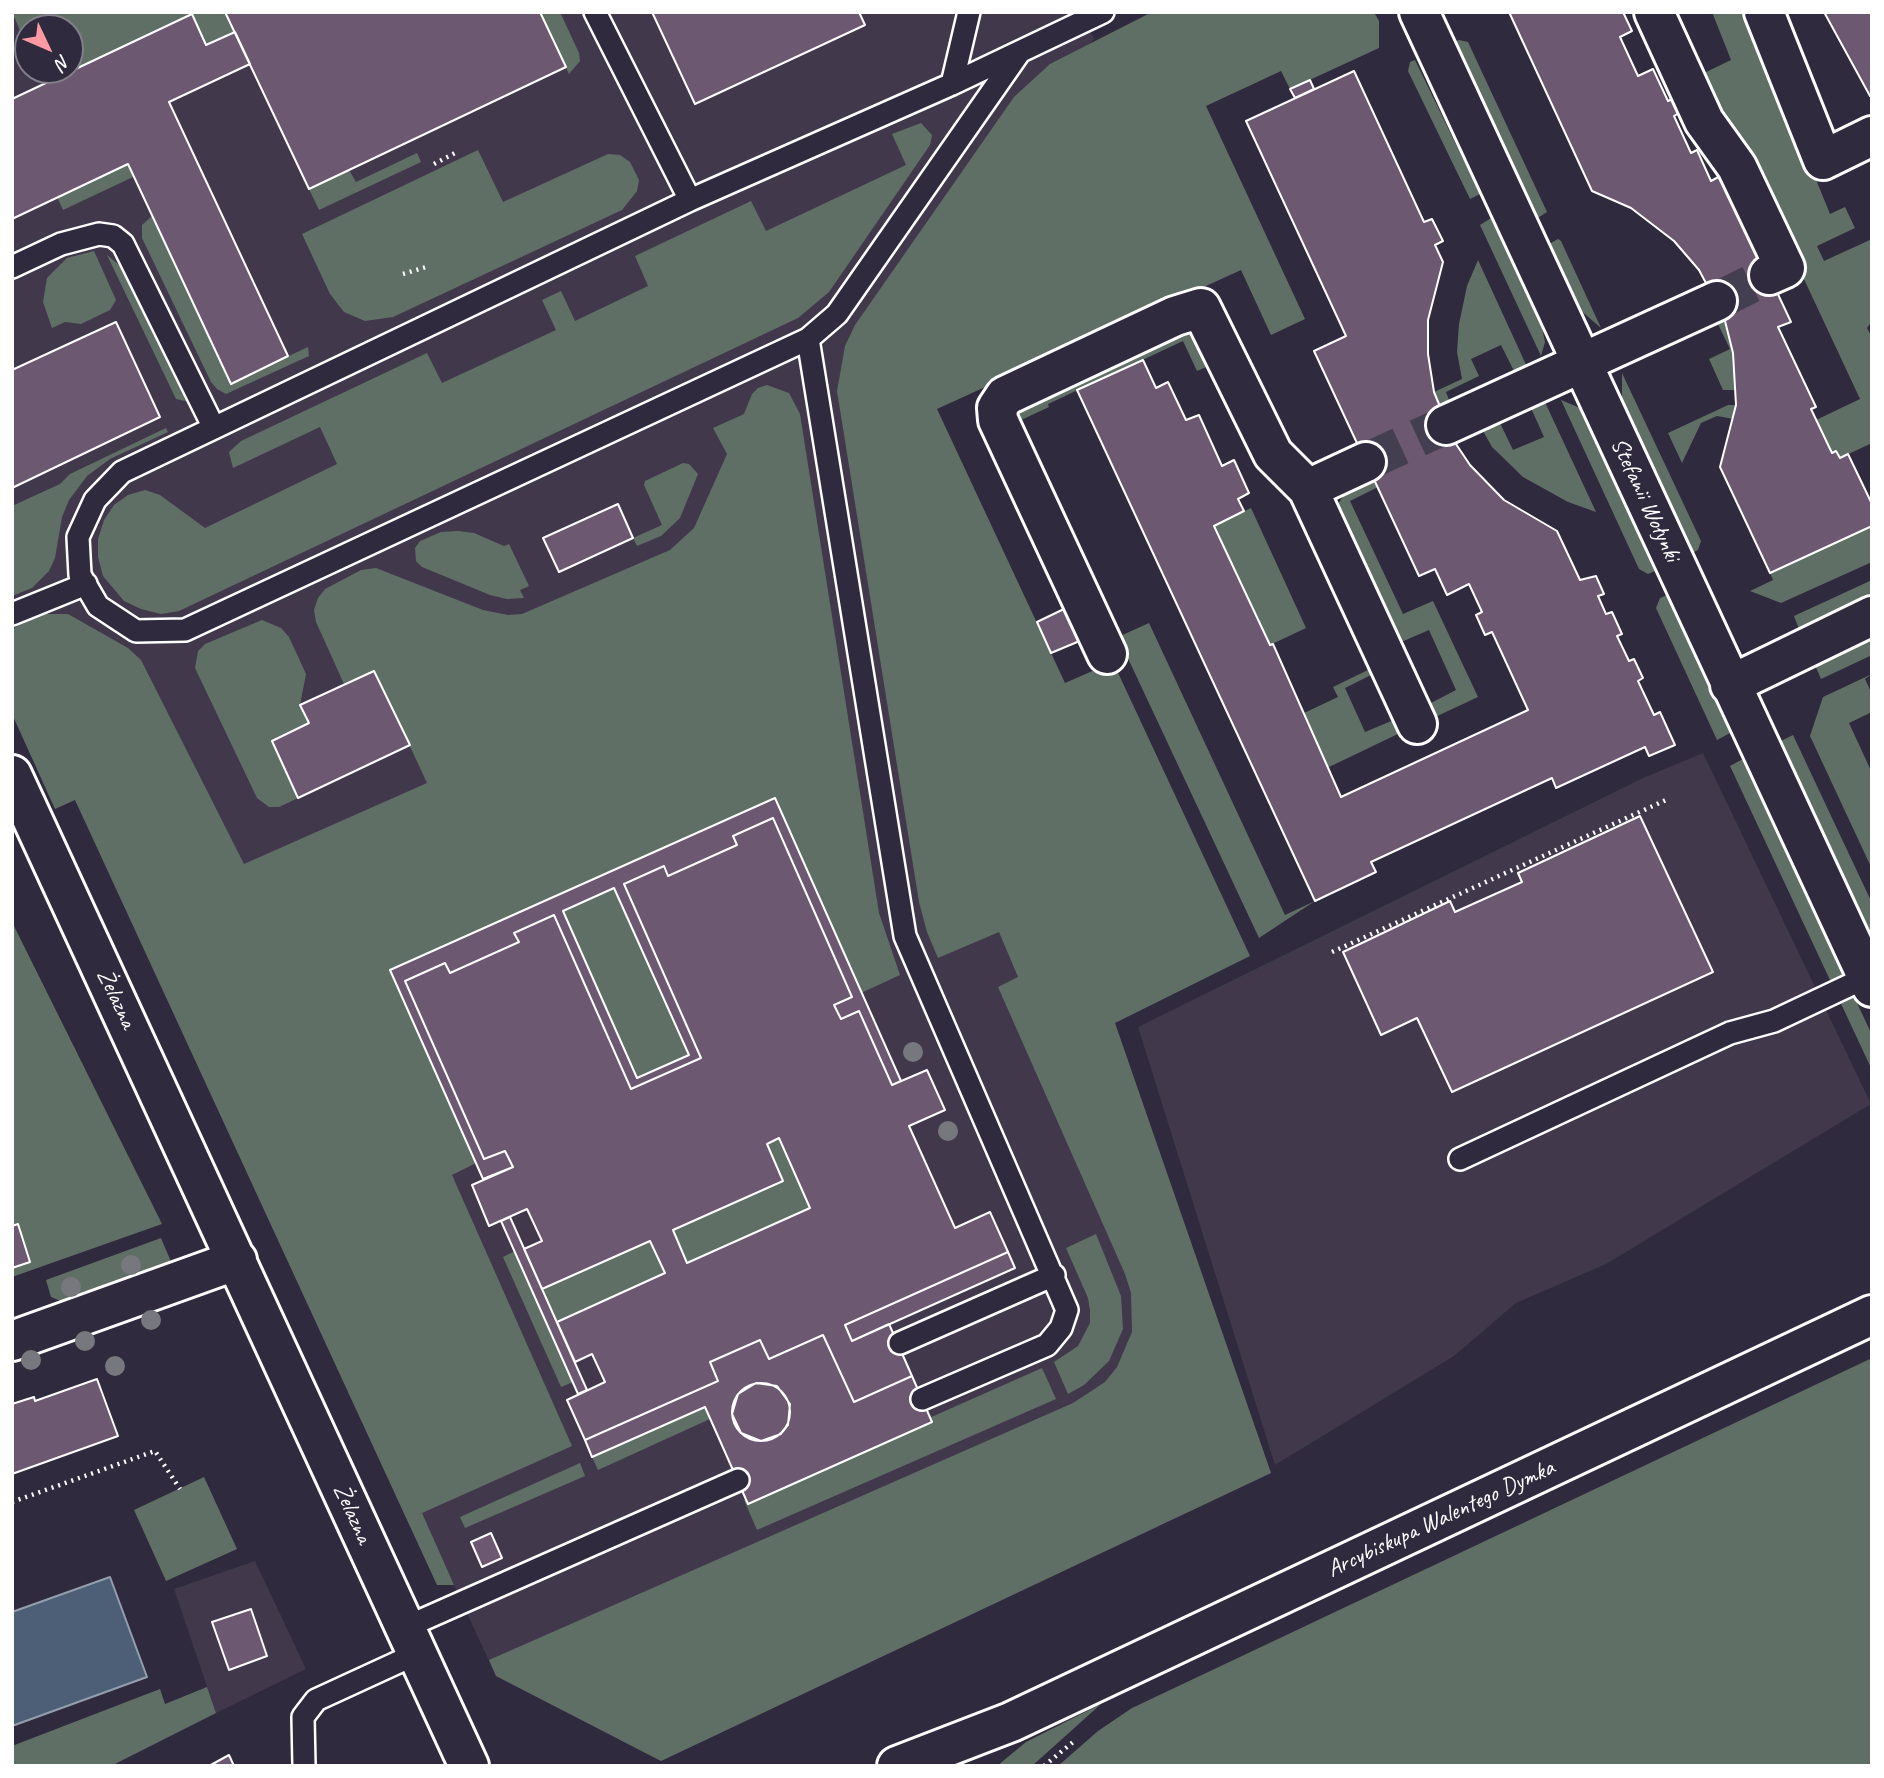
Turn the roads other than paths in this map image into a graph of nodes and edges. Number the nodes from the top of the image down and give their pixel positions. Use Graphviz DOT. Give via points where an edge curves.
graph roads {
  1 [pos="595,12"];
  2 [pos="969,12"];
  3 [pos="1103,12"];
  4 [pos="1419,12"];
  5 [pos="1654,12"];
  6 [pos="1764,12"];
  7 [pos="1019,53"];
  8 [pos="952,84"];
  9 [pos="1872,136"];
  10 [pos="690,200"];
  11 [pos="12,267"];
  12 [pos="1769,275"];
  13 [pos="1717,301"];
  14 [pos="808,339"];
  15 [pos="1581,364"];
  16 [pos="1446,425"];
  17 [pos="214,428"];
  18 [pos="1366,462"];
  19 [pos="1308,489"];
  20 [pos="86,584"];
  21 [pos="12,614"];
  22 [pos="1872,617"];
  23 [pos="1107,654"];
  24 [pos="1730,685"];
  25 [pos="1417,724"];
  26 [pos="12,775"];
  27 [pos="1869,982"];
  28 [pos="1460,1159"];
  29 [pos="237,1260"];
  30 [pos="1054,1275"];
  31 [pos="1872,1315"];
  32 [pos="12,1341"];
  33 [pos="900,1343"];
  34 [pos="922,1399"];
  35 [pos="738,1480"];
  36 [pos="410,1641"];
  37 [pos="1011,1722"];
  38 [pos="304,1766"];
  39 [pos="469,1766"];
  40 [pos="897,1766"];
  41 [pos="945,1766"];
  1 -- 10 [label="lane"];
  2 -- 8 [label="lane"];
  3 -- 7 [label="lane"];
  4 -- 15 [label="street, Stefanii Wołynki"];
  5 -- 12 [label="street" via="1704,121 1737,167 1785,268"];
  6 -- 9 [label="street" via="1823,160"];
  7 -- 8 [label="lane"];
  7 -- 14 [label="lane" via="837,314"];
  8 -- 10 [label="lane"];
  10 -- 17 [label="lane"];
  11 -- 17 [label="lane" via="61,244 99,234 124,244"];
  13 -- 15 [label="street"];
  14 -- 20 [label="lane" via="185,630 136,631 97,606"];
  14 -- 30 [label="lane" via="905,936"];
  15 -- 16 [label="street"];
  15 -- 24 [label="street, Stefanii Wołynki"];
  17 -- 20 [label="lane" via="122,472 95,500 78,537 80,575"];
  18 -- 19 [label="street"];
  19 -- 23 [label="street" via="1273,454 1201,308 1006,396 997,408 998,421"];
  19 -- 25 [label="street"];
  20 -- 21 [label="lane"];
  22 -- 24 [label="street"];
  24 -- 27 [label="street, Stefanii Wołynki"];
  26 -- 29 [label="street, Żelazna"];
  27 -- 28 [label="lane" via="1774,1021 1730,1033"];
  29 -- 32 [label="street"];
  29 -- 36 [label="street, Żelazna"];
  30 -- 33 [label="lane"];
  30 -- 34 [label="lane" via="1067,1310 1061,1328 1047,1345"];
  31 -- 37 [label="street, Arcybiskupa Walentego Dymka"];
  35 -- 36 [label="lane"];
  36 -- 38 [label="lane" via="316,1700 303,1717"];
  36 -- 39 [label="street, Żelazna"];
  37 -- 40 [label="street, Arcybiskupa Walentego Dymka"];
  37 -- 41 [label="street, Arcybiskupa Walentego Dymka"];
}
